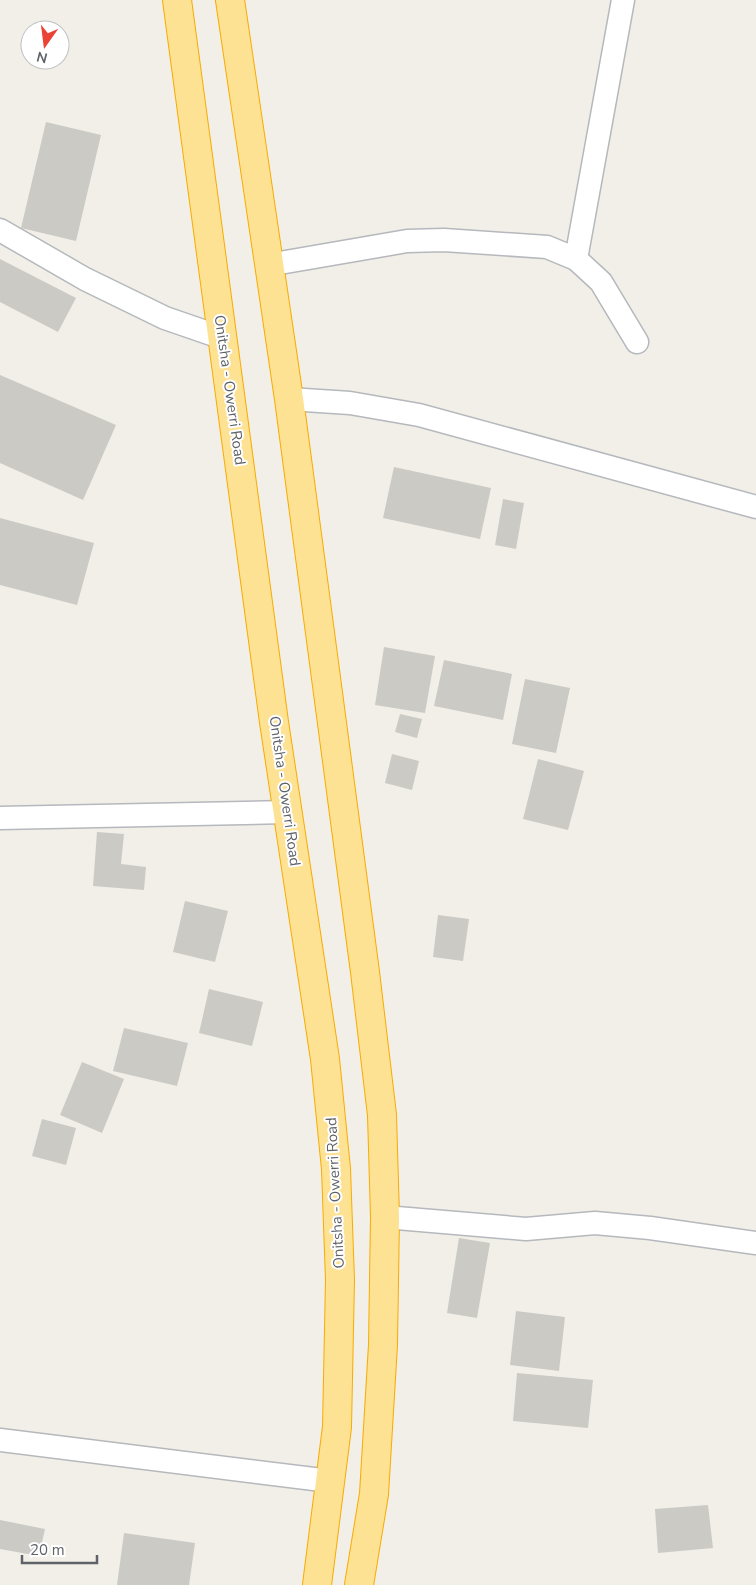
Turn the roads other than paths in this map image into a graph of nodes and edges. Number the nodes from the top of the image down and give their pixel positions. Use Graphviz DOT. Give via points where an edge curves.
graph roads {
  1 [pos="177,0"];
  2 [pos="230,0"];
  3 [pos="623,0"];
  4 [pos="0,230"];
  5 [pos="576,259"];
  6 [pos="268,265"];
  7 [pos="223,338"];
  8 [pos="637,342"];
  9 [pos="289,399"];
  10 [pos="756,507"];
  11 [pos="288,812"];
  12 [pos="0,818"];
  13 [pos="385,1217"];
  14 [pos="756,1243"];
  15 [pos="0,1440"];
  16 [pos="330,1481"];
  17 [pos="317,1585"];
  18 [pos="359,1585"];
  1 -- 7 [label="highway, Onitsha - Owerri Road"];
  2 -- 6 [label="highway"];
  3 -- 5 [label="street"];
  4 -- 7 [label="street" via="85,279 165,318"];
  5 -- 6 [label="street" via="547,247 444,240 407,241"];
  5 -- 8 [label="street" via="601,282"];
  6 -- 9 [label="highway"];
  7 -- 11 [label="highway, Onitsha - Owerri Road"];
  9 -- 10 [label="street" via="350,403 419,415"];
  9 -- 13 [label="highway" via="382,1115"];
  11 -- 12 [label="street"];
  11 -- 16 [label="highway, Onitsha - Owerri Road" via="325,1059 336,1169 340,1280 338,1407"];
  13 -- 14 [label="street" via="526,1229 594,1222"];
  13 -- 18 [label="highway" via="383,1345 374,1494"];
  15 -- 16 [label="street"];
  16 -- 17 [label="highway, Onitsha - Owerri Road"];
}
